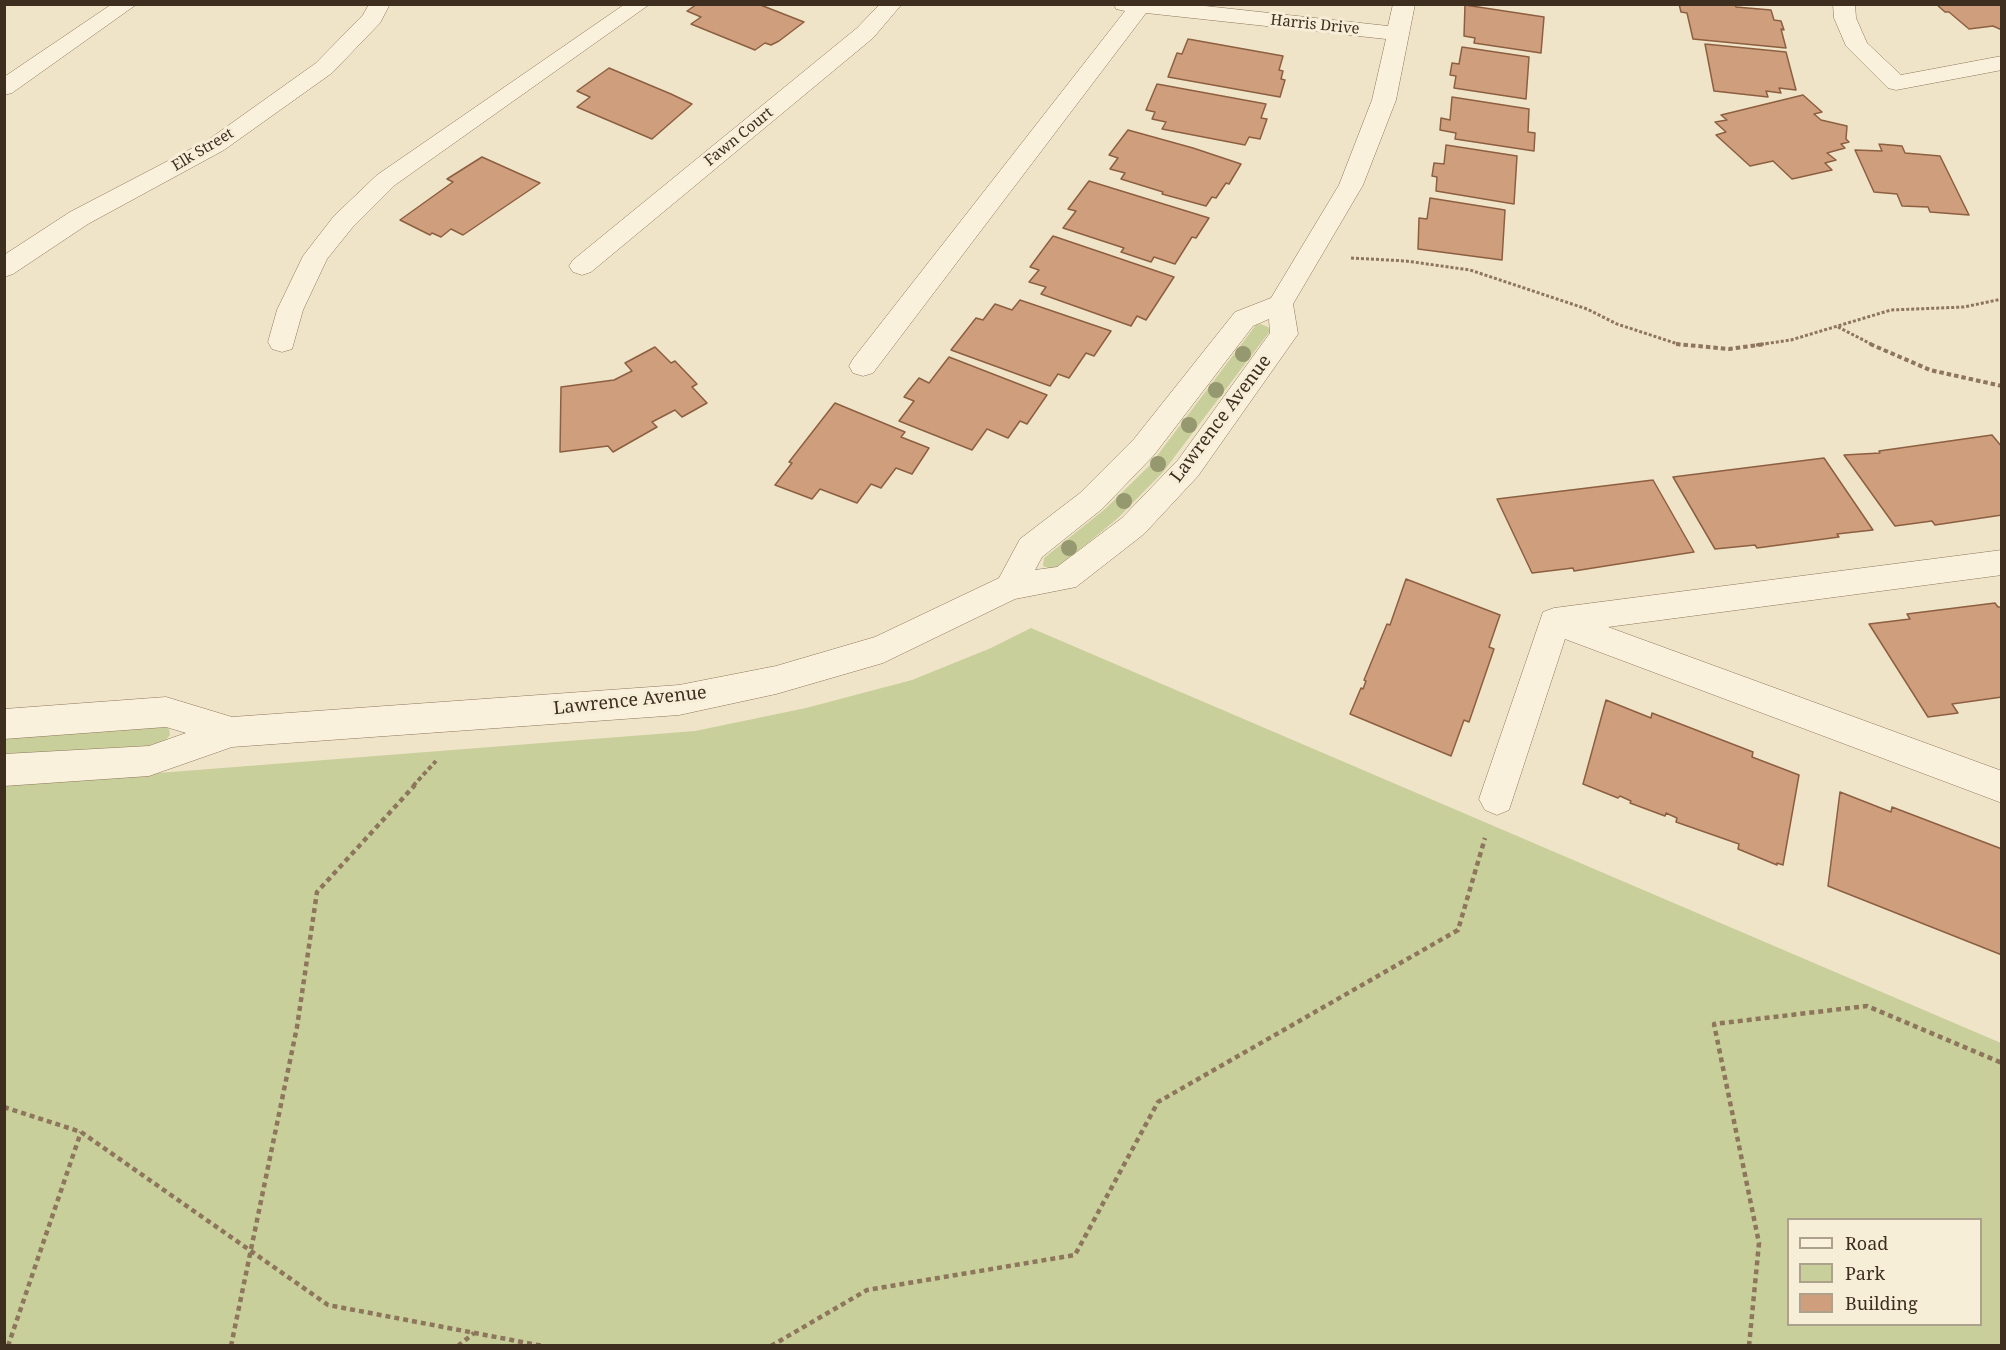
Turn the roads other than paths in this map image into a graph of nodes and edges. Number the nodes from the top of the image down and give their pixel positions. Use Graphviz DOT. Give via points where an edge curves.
graph roads {
  1 [pos="127,4"];
  2 [pos="380,4"];
  3 [pos="640,4"];
  4 [pos="892,4"];
  5 [pos="1404,4"];
  6 [pos="1844,4"];
  7 [pos="1132,5"];
  8 [pos="1398,34"];
  9 [pos="2001,63"];
  10 [pos="4,88"];
  11 [pos="582,266"];
  12 [pos="4,268"];
  13 [pos="1280,304"];
  14 [pos="282,342"];
  15 [pos="863,366"];
  16 [pos="2001,562"];
  17 [pos="1010,587"];
  18 [pos="1554,621"];
  19 [pos="4,724"];
  20 [pos="232,732"];
  21 [pos="4,770"];
  22 [pos="2001,788"];
  23 [pos="1497,799"];
  1 -- 10 [label="street"];
  2 -- 12 [label="street, Elk Street" via="372,18 324,68 216,145 79,218"];
  3 -- 14 [label="street" via="386,180 343,222 316,256 290,310"];
  4 -- 11 [label="street, Fawn Court" via="865,33"];
  5 -- 8 [label="street"];
  6 -- 9 [label="street" via="1845,18 1857,46 1896,83"];
  7 -- 8 [label="street, Harris Drive"];
  7 -- 15 [label="street"];
  8 -- 13 [label="street" via="1384,100 1355,175"];
  13 -- 17 [label="street" via="1244,319 1144,447 1091,501 1031,548"];
  13 -- 17 [label="street, Lawrence Avenue" via="1284,334 1188,468 1133,525 1065,578"];
  16 -- 18 [label="street"];
  17 -- 20 [label="street, Lawrence Avenue" via="883,649 776,680 679,700"];
  18 -- 22 [label="street"];
  18 -- 23 [label="street"];
  19 -- 20 [label="street, Lawrence Avenue" via="166,712"];
  20 -- 21 [label="street, Lawrence Avenue" via="149,761"];
}
